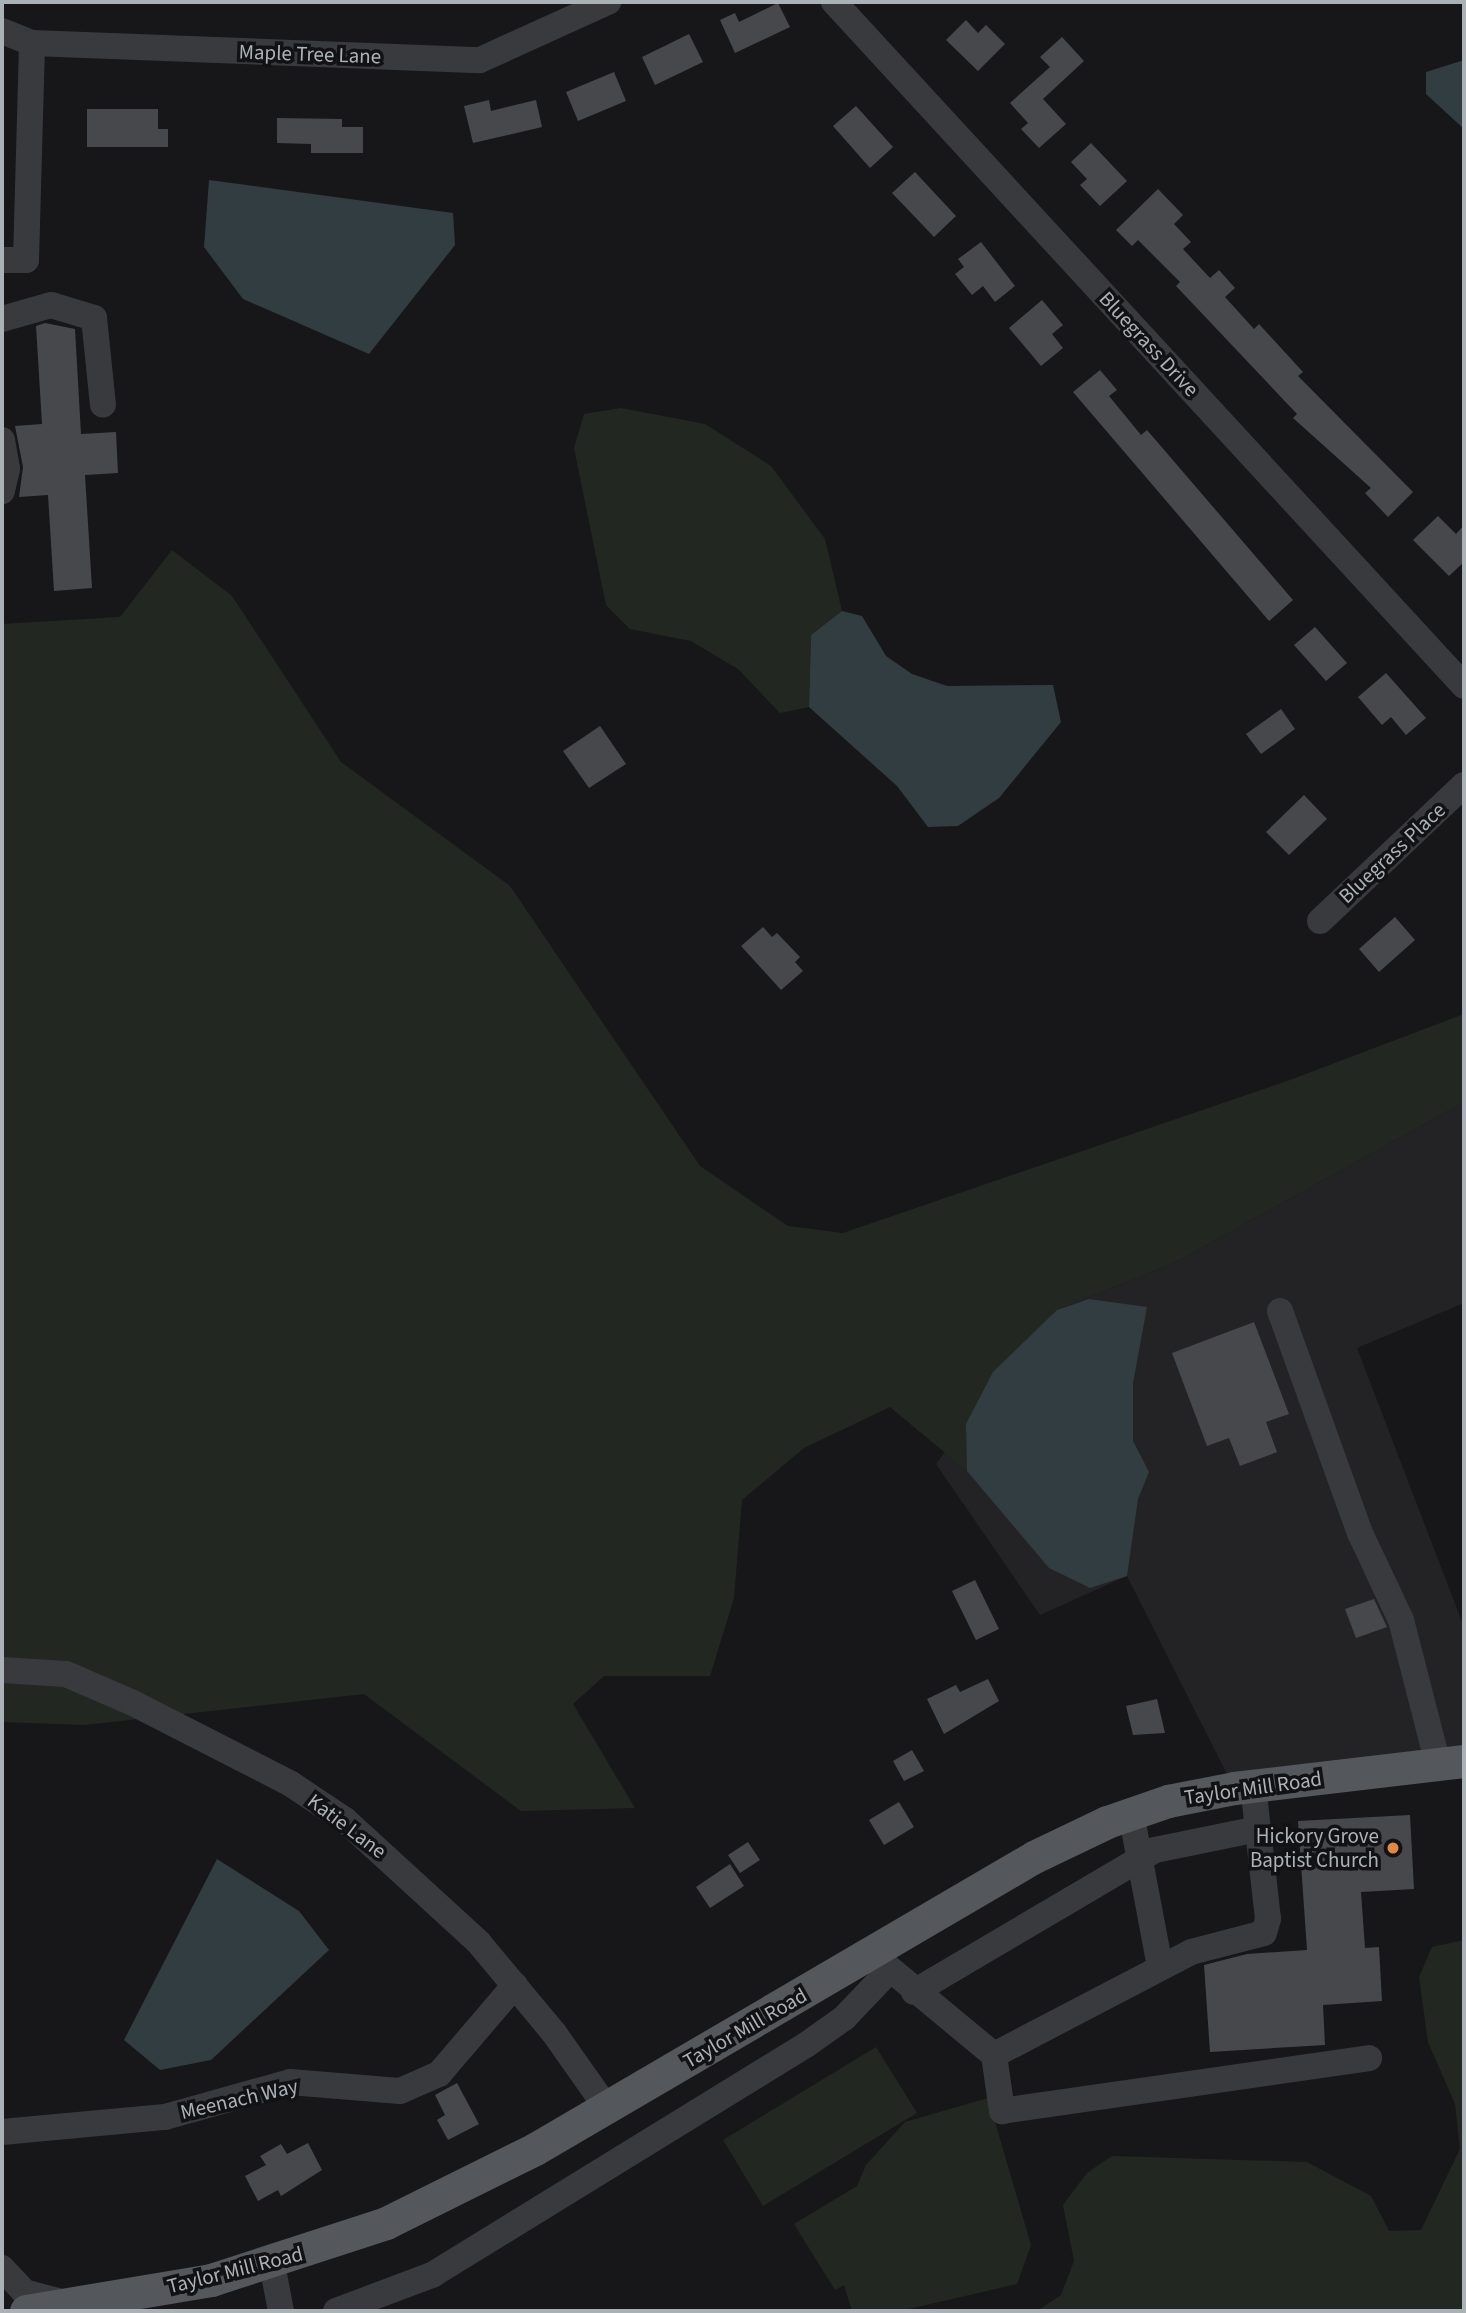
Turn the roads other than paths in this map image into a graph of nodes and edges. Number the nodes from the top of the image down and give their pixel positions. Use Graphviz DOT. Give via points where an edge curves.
graph roads {
  1 [pos="608,2"];
  2 [pos="834,2"];
  3 [pos="2,31"];
  4 [pos="32,43"];
  5 [pos="2,260"];
  6 [pos="2,319"];
  7 [pos="103,405"];
  8 [pos="2,440"];
  9 [pos="2,491"];
  10 [pos="1464,686"];
  11 [pos="1464,785"];
  12 [pos="1320,921"];
  13 [pos="1280,1311"];
  14 [pos="2,1670"];
  15 [pos="1451,1763"];
  16 [pos="1253,1786"];
  17 [pos="1131,1813"];
  18 [pos="1258,1829"];
  19 [pos="1140,1858"];
  20 [pos="881,1962"];
  21 [pos="1160,1967"];
  22 [pos="515,1985"];
  23 [pos="914,1992"];
  24 [pos="994,2055"];
  25 [pos="1369,2059"];
  26 [pos="607,2108"];
  27 [pos="2,2133"];
  28 [pos="272,2264"];
  29 [pos="2,2268"];
  30 [pos="74,2304"];
  31 [pos="26,2311"];
  32 [pos="281,2311"];
  33 [pos="336,2311"];
  1 -- 4 [label="street, Maple Tree Lane" via="480,60"];
  2 -- 10 [label="street, Bluegrass Drive"];
  3 -- 4 [label="street, Maple Tree Lane"];
  4 -- 5 [label="street" via="26,260"];
  6 -- 7 [label="street" via="51,305 94,318"];
  8 -- 9 [label="street" via="8,469"];
  11 -- 12 [label="street, Bluegrass Place"];
  13 -- 15 [label="street" via="1360,1533 1401,1619"];
  14 -- 22 [label="street, Katie Lane" via="66,1674 291,1784 345,1820 403,1869"];
  15 -- 16 [label="main road, Taylor Mill Road"];
  16 -- 17 [label="main road, Taylor Mill Road"];
  16 -- 18 [label="street"];
  17 -- 19 [label="street"];
  17 -- 20 [label="main road, Taylor Mill Road" via="1034,1857"];
  18 -- 19 [label="street" via="1155,1850"];
  18 -- 21 [label="street" via="1264,1933 1191,1952"];
  19 -- 21 [label="street"];
  19 -- 23 [label="street"];
  20 -- 23 [label="street"];
  20 -- 26 [label="main road, Taylor Mill Road"];
  20 -- 33 [label="street" via="844,2018 806,2045 432,2275"];
  21 -- 24 [label="street"];
  22 -- 26 [label="street, Katie Lane"];
  22 -- 27 [label="street, Meenach Way" via="439,2074 400,2091 290,2082 166,2117"];
  23 -- 24 [label="street"];
  24 -- 25 [label="street" via="1002,2110"];
  26 -- 28 [label="main road, Taylor Mill Road" via="456,2191 350,2238"];
  28 -- 30 [label="main road, Taylor Mill Road"];
  28 -- 32 [label="street"];
  29 -- 30 [label="street" via="24,2292"];
  30 -- 31 [label="main road, Taylor Mill Road"];
}
